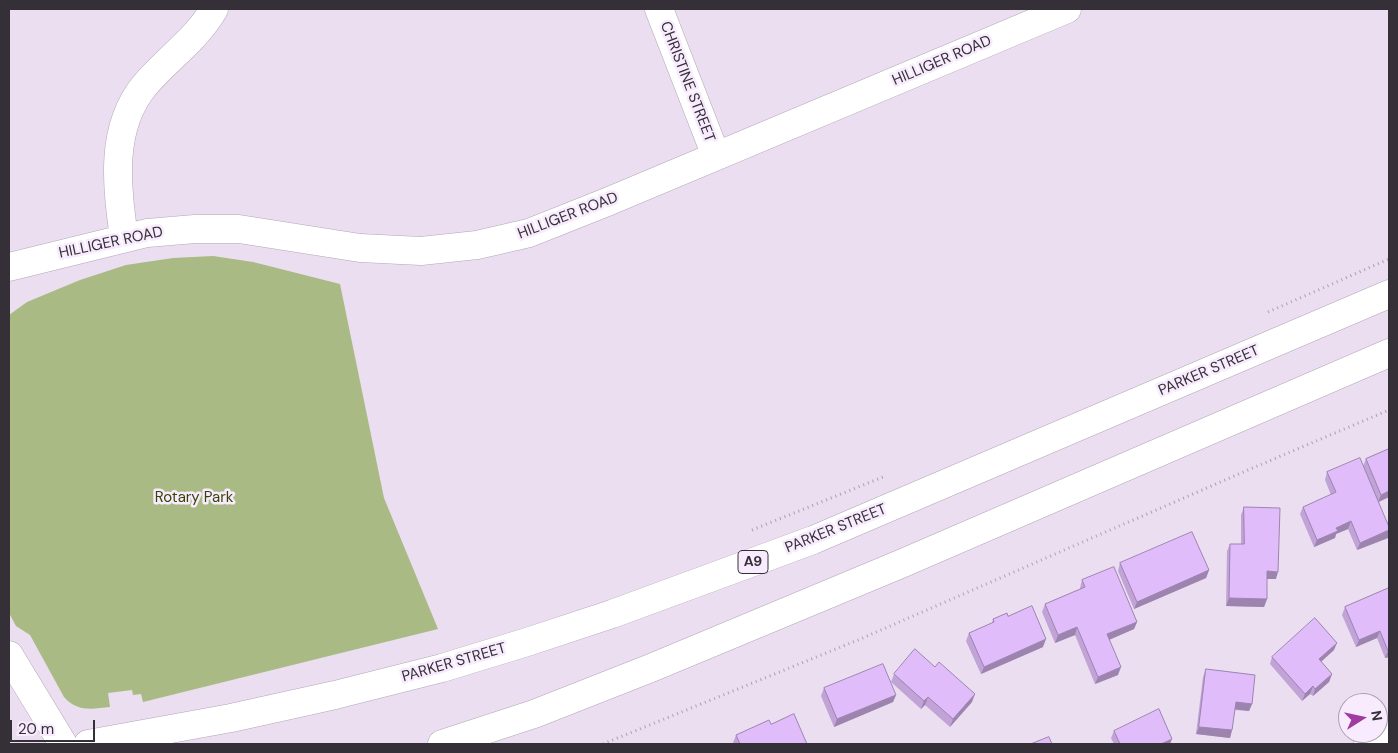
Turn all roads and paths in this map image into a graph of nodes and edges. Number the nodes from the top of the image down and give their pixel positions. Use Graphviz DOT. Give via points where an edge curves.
graph roads {
  1 [pos="214,9"];
  2 [pos="659,9"];
  3 [pos="1067,9"];
  4 [pos="716,156"];
  5 [pos="124,238"];
  6 [pos="1389,259"];
  7 [pos="9,267"];
  8 [pos="1389,294"];
  9 [pos="1265,314"];
  10 [pos="1389,354"];
  11 [pos="1389,410"];
  12 [pos="885,476"];
  13 [pos="747,532"];
  14 [pos="9,655"];
  15 [pos="1389,734"];
  16 [pos="63,744"];
  17 [pos="88,744"];
  18 [pos="442,744"];
  19 [pos="603,744"];
  20 [pos="1368,744"];
  1 -- 5 [label="main road" via="196,35 145,85 129,113 121,136 116,176"];
  2 -- 4 [label="main road, CHRISTINE STREET"];
  3 -- 4 [label="main road, HILLIGER ROAD"];
  4 -- 5 [label="main road, HILLIGER ROAD" via="528,234 477,245 391,251 239,229 170,230"];
  5 -- 7 [label="main road, HILLIGER ROAD"];
  6 -- 9 [label="path"];
  8 -- 17 [label="main road, PARKER STREET / A9" via="813,540 612,614 442,668 334,695"];
  10 -- 18 [label="main road" via="677,657 534,714"];
  11 -- 19 [label="path" via="858,640"];
  12 -- 13 [label="path"];
  14 -- 16 [label="main road"];
  15 -- 20 [label="main road"];
}
